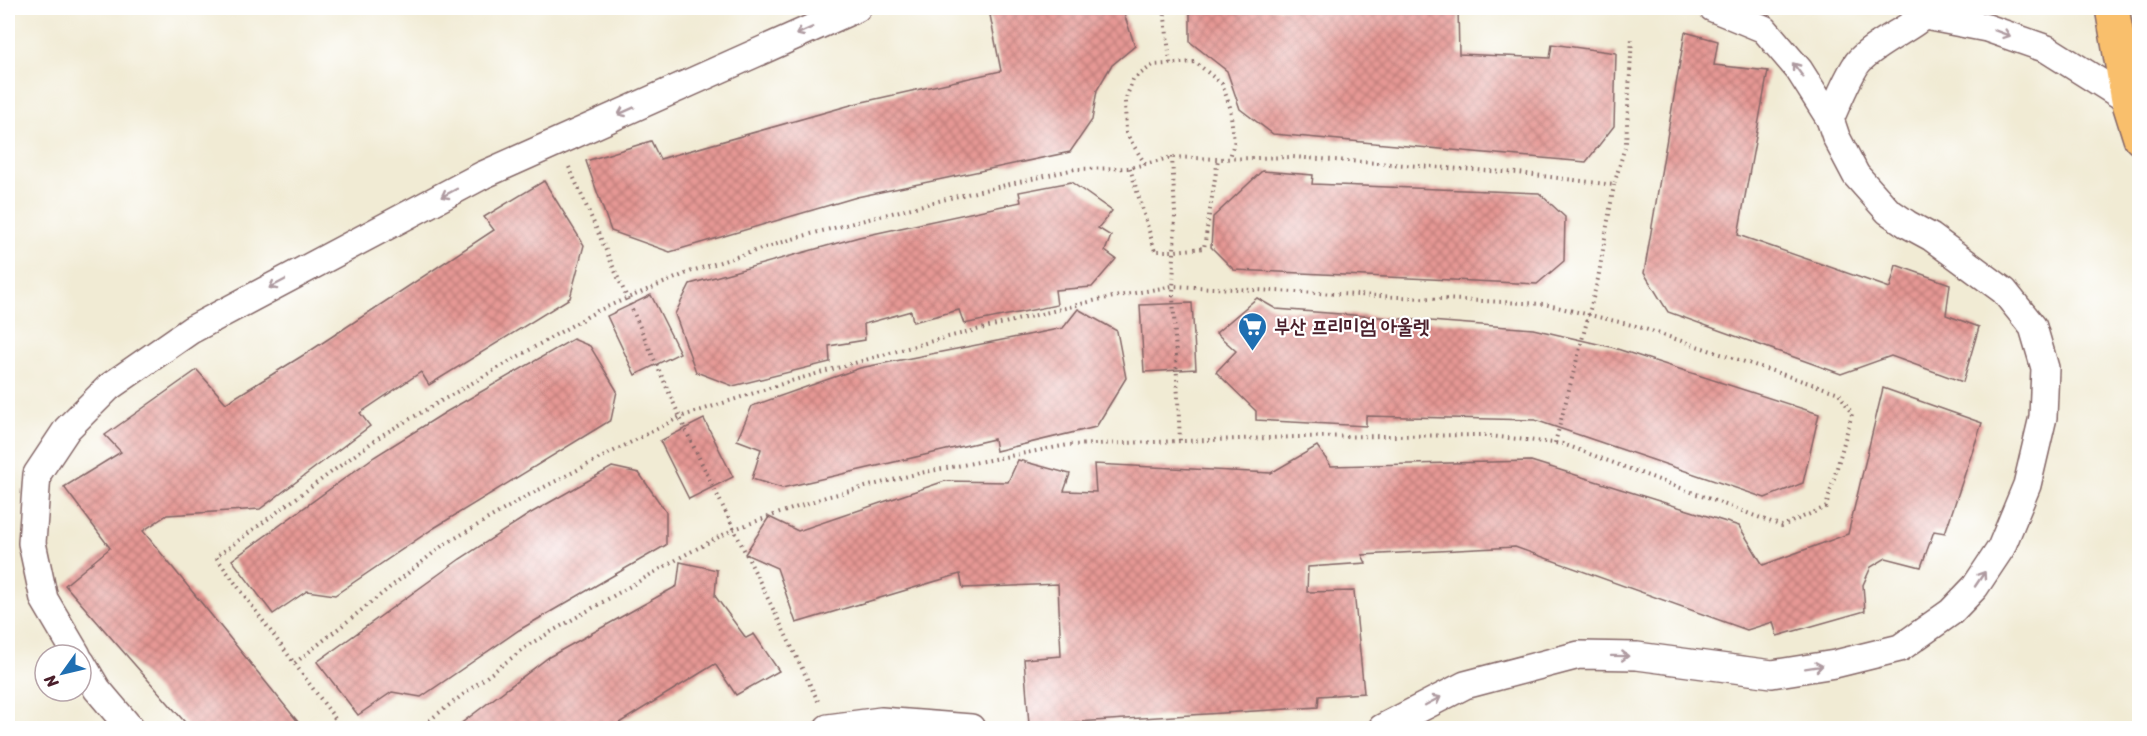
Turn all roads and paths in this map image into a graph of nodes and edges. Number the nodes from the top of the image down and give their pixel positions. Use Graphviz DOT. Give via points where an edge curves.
graph roads {
  1 [pos="857,8"];
  2 [pos="1164,8"];
  3 [pos="1713,8"];
  4 [pos="2112,8"];
  5 [pos="1928,12"];
  6 [pos="1632,36"];
  7 [pos="1170,63"];
  8 [pos="2128,100"];
  9 [pos="1830,119"];
  10 [pos="2139,138"];
  11 [pos="557,142"];
  12 [pos="1172,157"];
  13 [pos="1230,158"];
  14 [pos="1218,159"];
  15 [pos="1145,164"];
  16 [pos="1130,168"];
  17 [pos="1614,185"];
  18 [pos="1175,251"];
  19 [pos="1173,286"];
  20 [pos="627,297"];
  21 [pos="1588,315"];
  22 [pos="680,417"];
  23 [pos="1180,441"];
  24 [pos="1555,443"];
  25 [pos="734,529"];
  26 [pos="70,643"];
  27 [pos="295,663"];
  28 [pos="93,682"];
  29 [pos="830,728"];
  30 [pos="130,729"];
  31 [pos="342,729"];
  32 [pos="419,729"];
  33 [pos="971,729"];
  34 [pos="1382,729"];
  1 -- 11 [label="street, one-way"];
  2 -- 7 [label="path"];
  9 -- 3 [label="street, one-way" via="1799,70 1764,29"];
  4 -- 8 [label="highway"];
  5 -- 8 [label="street, one-way" via="2047,49"];
  5 -- 9 [label="street" via="1858,61"];
  6 -- 17 [label="path" via="1626,143"];
  7 -- 13 [label="path" via="1195,62 1222,84 1230,107 1234,142"];
  7 -- 15 [label="path" via="1153,64 1133,79 1125,101 1126,133"];
  8 -- 10 [label="highway"];
  34 -- 9 [label="street, one-way" via="1465,685 1579,655 1637,656 1772,674 1846,661 1900,648 1951,612 1975,587 2001,548 2027,484 2043,417 2044,368 2033,327 2004,291 1931,237 1888,211 1856,175"];
  11 -- 20 [label="path"];
  11 -- 26 [label="street, one-way" via="483,175 191,330 109,387 67,429 37,474 32,543 44,599"];
  12 -- 14 [label="path"];
  12 -- 15 [label="path"];
  12 -- 18 [label="path"];
  13 -- 14 [label="path"];
  13 -- 17 [label="path" via="1316,158 1518,173"];
  14 -- 18 [label="path" via="1204,248"];
  15 -- 16 [label="path"];
  16 -- 18 [label="path" via="1155,250"];
  16 -- 20 [label="path" via="1075,169 954,197 799,237 692,271"];
  17 -- 21 [label="path"];
  18 -- 19 [label="path"];
  19 -- 21 [label="path" via="1544,304"];
  19 -- 22 [label="path" via="1097,300 936,340"];
  19 -- 23 [label="path"];
  20 -- 22 [label="path"];
  20 -- 27 [label="path" via="567,327 382,435 216,557"];
  21 -- 24 [label="path"];
  21 -- 24 [label="path" via="1636,326 1839,393 1852,414 1827,507 1782,526"];
  22 -- 25 [label="path"];
  22 -- 27 [label="path" via="526,496 442,546"];
  23 -- 24 [label="path" via="1481,435"];
  23 -- 25 [label="path" via="1068,445 920,473 826,497"];
  25 -- 29 [label="path"];
  25 -- 32 [label="path" via="530,644"];
  27 -- 31 [label="path"];
  28 -- 30 [label="street"];
  29 -- 33 [label="street" via="881,721"];
}
